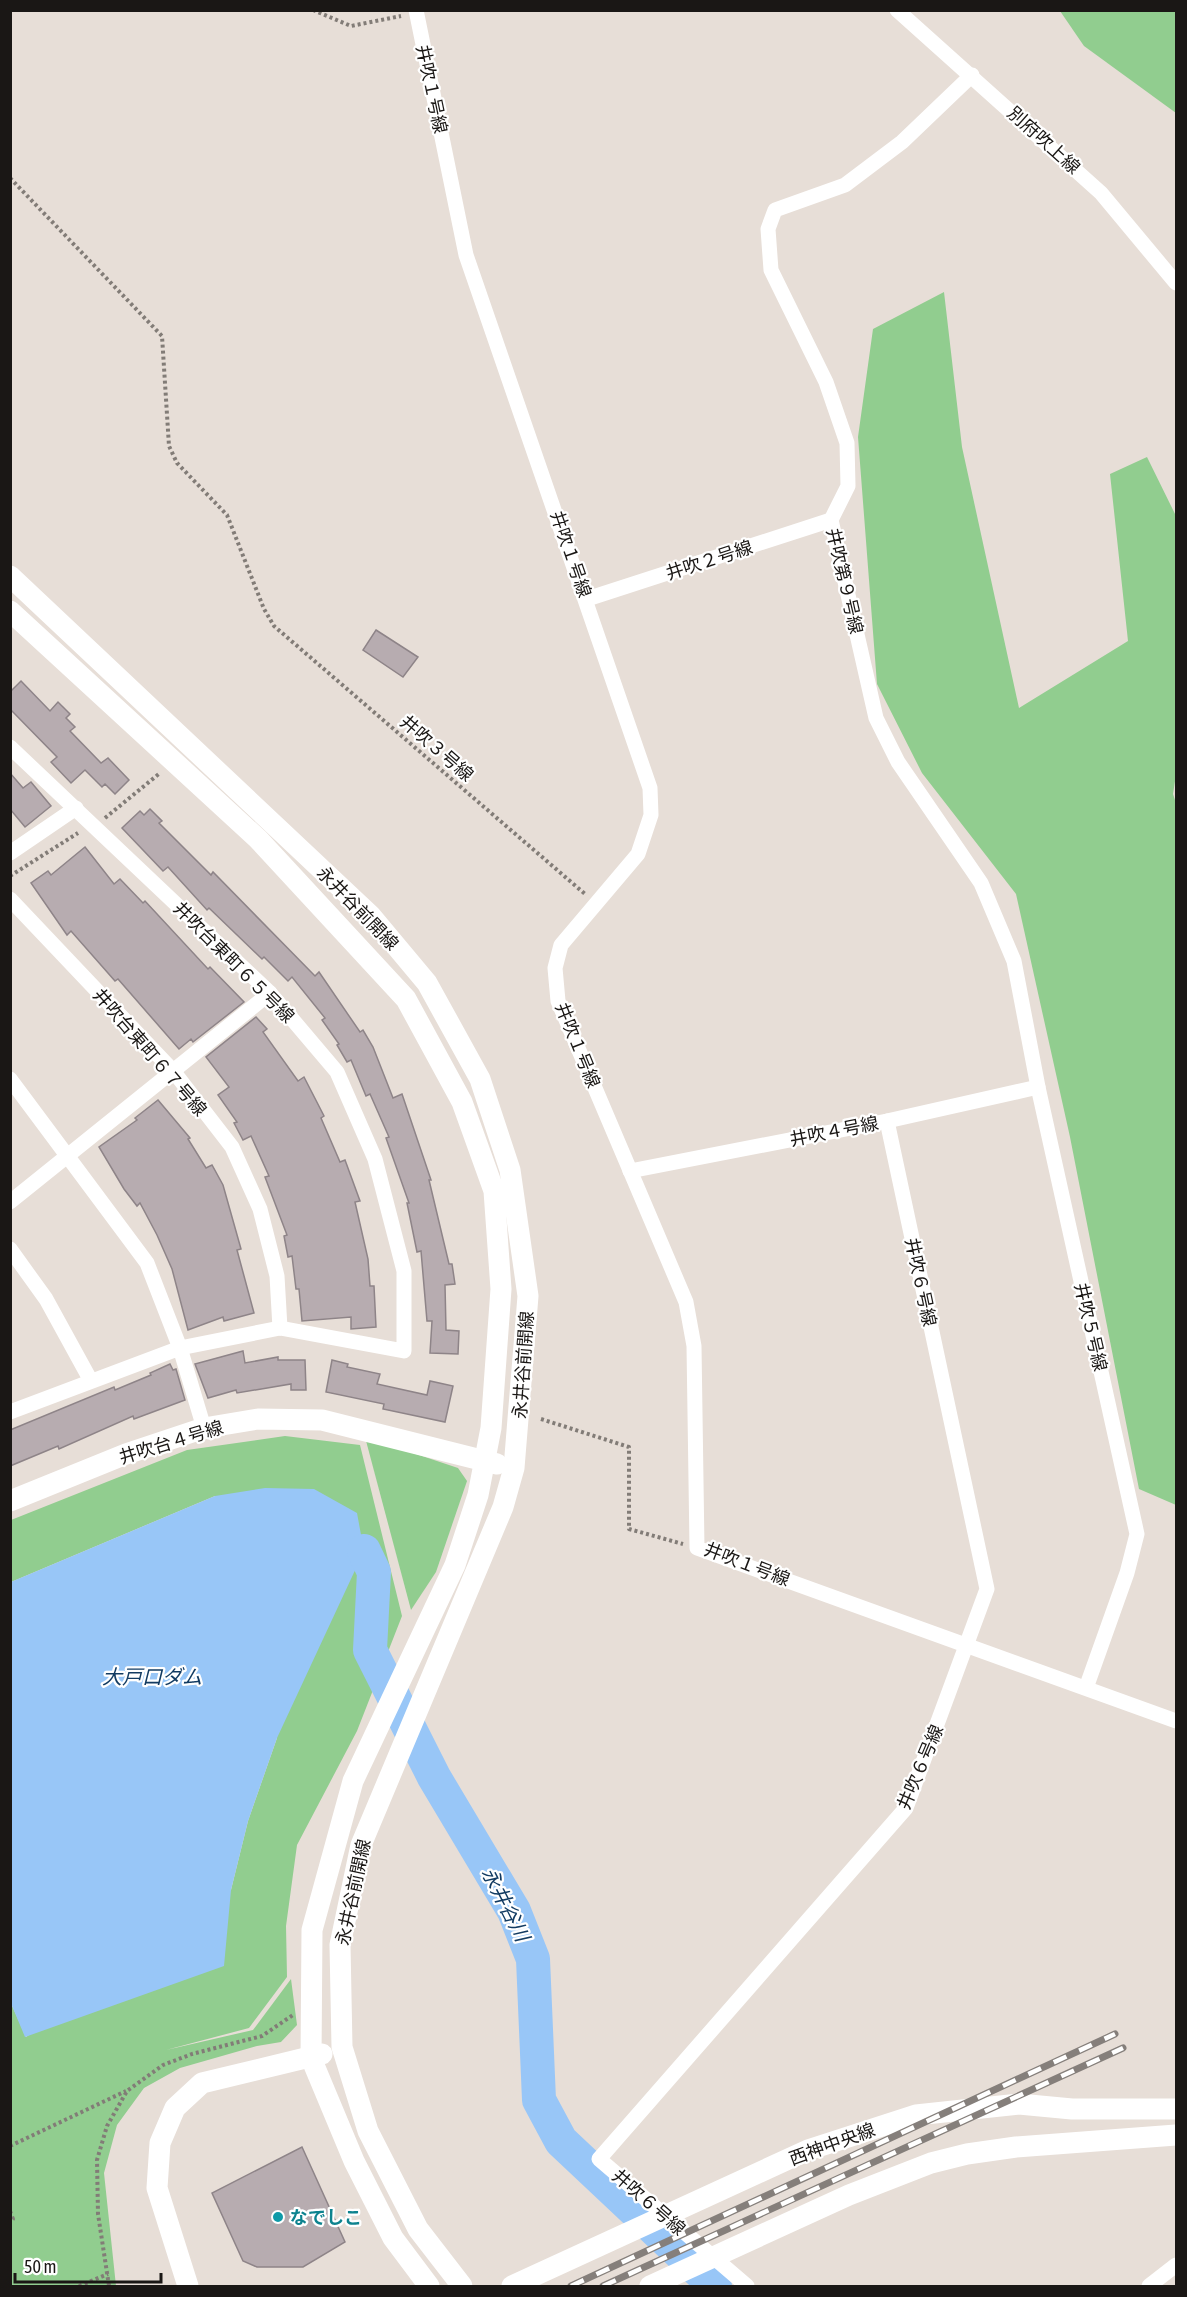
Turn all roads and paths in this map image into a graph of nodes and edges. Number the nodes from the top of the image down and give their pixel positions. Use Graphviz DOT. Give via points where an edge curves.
graph roads {
  1 [pos="313,10"];
  2 [pos="897,10"];
  3 [pos="416,12"];
  4 [pos="972,75"];
  5 [pos="10,178"];
  6 [pos="1176,283"];
  7 [pos="831,520"];
  8 [pos="10,576"];
  9 [pos="587,599"];
  10 [pos="10,611"];
  11 [pos="10,747"];
  12 [pos="174,762"];
  13 [pos="76,808"];
  14 [pos="94,824"];
  15 [pos="10,853"];
  16 [pos="10,876"];
  17 [pos="10,899"];
  18 [pos="597,904"];
  19 [pos="1014,961"];
  20 [pos="270,993"];
  21 [pos="174,1072"];
  22 [pos="10,1079"];
  23 [pos="1038,1087"];
  24 [pos="887,1120"];
  25 [pos="69,1155"];
  26 [pos="630,1171"];
  27 [pos="10,1202"];
  28 [pos="10,1249"];
  29 [pos="280,1328"];
  30 [pos="180,1348"];
  31 [pos="92,1381"];
  32 [pos="10,1412"];
  33 [pos="541,1419"];
  34 [pos="204,1428"];
  35 [pos="484,1460"];
  36 [pos="514,1468"];
  37 [pos="10,1501"];
  38 [pos="697,1548"];
  39 [pos="968,1646"];
  40 [pos="1086,1688"];
  41 [pos="1176,1721"];
  42 [pos="342,2047"];
  43 [pos="311,2058"];
  44 [pos="127,2091"];
  45 [pos="1176,2109"];
  46 [pos="1176,2135"];
  47 [pos="10,2146"];
  48 [pos="10,2211"];
  49 [pos="10,2222"];
  50 [pos="1176,2265"];
  51 [pos="680,2272"];
  52 [pos="108,2274"];
  53 [pos="79,2286"];
  54 [pos="187,2286"];
  55 [pos="429,2286"];
  56 [pos="462,2286"];
  57 [pos="512,2286"];
  58 [pos="650,2286"];
  59 [pos="655,2286"];
  60 [pos="747,2286"];
  61 [pos="1149,2286"];
  1 -- 3 [label="path" via="351,26"];
  2 -- 4 [label="street, 別府吹上線"];
  3 -- 9 [label="street, 井吹１号線" via="466,255"];
  4 -- 6 [label="street, 別府吹上線" via="1101,193"];
  4 -- 7 [label="street, 井吹第９号線" via="902,142 845,185 775,210 768,228 771,270 826,382 847,443 848,486"];
  5 -- 18 [label="path, 井吹３号線" via="162,336 169,446 177,463 227,515 274,626"];
  7 -- 9 [label="street, 井吹２号線"];
  7 -- 19 [label="street, 井吹第９号線" via="876,718 898,762 981,883"];
  8 -- 36 [label="street, 永井谷前開線" via="371,916 427,983 480,1079 510,1170 528,1296"];
  9 -- 18 [label="street, 井吹１号線" via="650,788 651,815 638,854"];
  10 -- 12 [label="street, 永井谷前開線"];
  11 -- 13 [label="street, 井吹台東町６５号線"];
  12 -- 14 [label="path"];
  12 -- 35 [label="street, 永井谷前開線" via="258,839 406,999 462,1102 494,1191 501,1289 491,1428"];
  13 -- 14 [label="street, 井吹台東町６５号線"];
  13 -- 15 [label="street"];
  14 -- 16 [label="path"];
  14 -- 20 [label="street, 井吹台東町６５号線"];
  17 -- 21 [label="street, 井吹台東町６７号線"];
  18 -- 26 [label="street, 井吹１号線" via="561,945 555,968 558,1001"];
  19 -- 23 [label="street, 井吹５号線"];
  20 -- 21 [label="street"];
  20 -- 29 [label="street, 井吹台東町６５号線" via="337,1072 375,1159 404,1271 404,1351"];
  21 -- 25 [label="street"];
  21 -- 29 [label="street, 井吹台東町６７号線" via="232,1147 260,1209 277,1276"];
  22 -- 25 [label="street"];
  23 -- 24 [label="street, 井吹４号線"];
  23 -- 40 [label="street, 井吹５号線" via="1137,1534 1128,1573"];
  24 -- 26 [label="street, 井吹４号線"];
  24 -- 39 [label="street, 井吹６号線" via="987,1589"];
  25 -- 27 [label="street"];
  25 -- 30 [label="street" via="147,1263"];
  26 -- 38 [label="street, 井吹１号線" via="686,1302 694,1346"];
  28 -- 31 [label="street" via="46,1299"];
  29 -- 30 [label="street, 井吹台東町６５号線"];
  30 -- 31 [label="street, 井吹台東町６５号線"];
  30 -- 34 [label="street"];
  31 -- 32 [label="street, 井吹台東町６５号線"];
  33 -- 38 [label="path" via="629,1447 629,1529"];
  34 -- 35 [label="street, 井吹台４号線" via="258,1419 322,1420"];
  34 -- 37 [label="street, 井吹台４号線" via="126,1454"];
  35 -- 36 [label="street, 井吹台４号線"];
  35 -- 43 [label="street, 永井谷前開線" via="478,1495 455,1565 353,1781 312,1930"];
  36 -- 42 [label="street, 永井谷前開線" via="503,1507 361,1845 339,1945"];
  38 -- 39 [label="street, 井吹１号線"];
  39 -- 40 [label="street, 井吹１号線"];
  39 -- 60 [label="street, 井吹６号線" via="906,1808 599,2159"];
  40 -- 41 [label="street, 井吹１号線"];
  42 -- 43 [label="street"];
  42 -- 56 [label="street, 永井谷前開線" via="368,2131 418,2229"];
  43 -- 54 [label="street" via="280,2062 202,2083 175,2108 160,2144 157,2188"];
  43 -- 55 [label="street, 永井谷前開線" via="354,2161 393,2238"];
  44 -- 47 [label="path"];
  45 -- 57 [label="street, 西神中央線" via="1072,2109 1019,2104 916,2115 808,2150"];
  46 -- 51 [label="street" via="1044,2144 931,2163"];
  48 -- 49 [label="path"];
  50 -- 61 [label="street"];
  51 -- 58 [label="street"];
  51 -- 59 [label="street"];
  52 -- 53 [label="path"];
}
